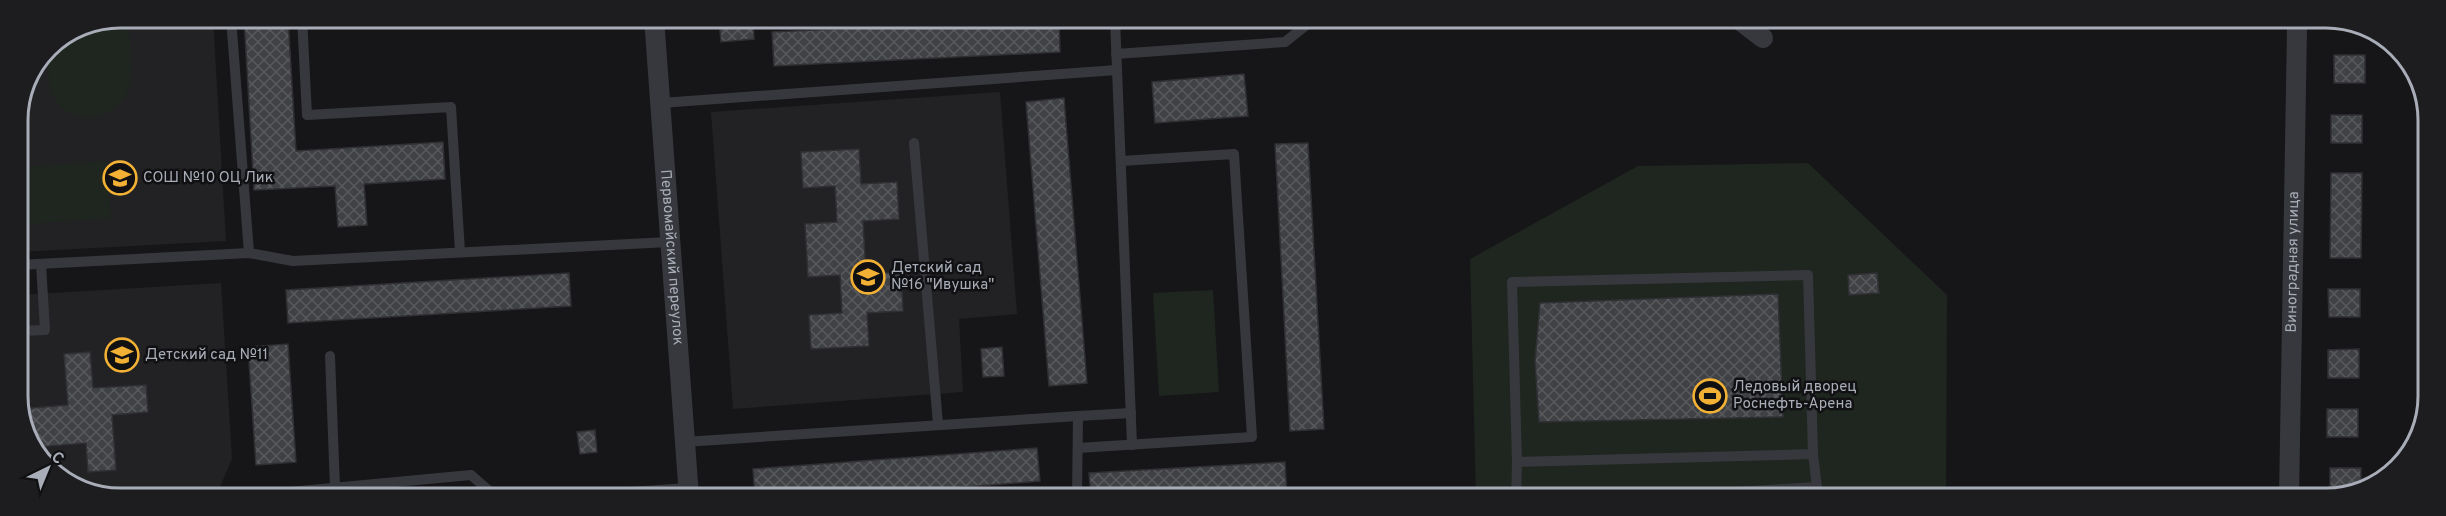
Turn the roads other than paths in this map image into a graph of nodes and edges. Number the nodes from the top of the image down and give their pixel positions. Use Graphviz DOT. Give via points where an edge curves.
graph roads {
  1 [pos="232,28"];
  2 [pos="303,28"];
  3 [pos="655,28"];
  4 [pos="1115,28"];
  5 [pos="1303,28"];
  6 [pos="1750,28"];
  7 [pos="2298,28"];
  8 [pos="1763,38"];
  9 [pos="1116,54"];
  10 [pos="1117,70"];
  11 [pos="661,104"];
  12 [pos="914,143"];
  13 [pos="1121,161"];
  14 [pos="669,242"];
  15 [pos="460,252"];
  16 [pos="249,253"];
  17 [pos="41,264"];
  18 [pos="28,265"];
  19 [pos="28,331"];
  20 [pos="330,356"];
  21 [pos="1131,413"];
  22 [pos="1078,416"];
  23 [pos="938,424"];
  24 [pos="684,442"];
  25 [pos="1132,445"];
  26 [pos="1078,448"];
  27 [pos="1813,454"];
  28 [pos="1517,462"];
  29 [pos="335,488"];
  30 [pos="486,488"];
  31 [pos="688,488"];
  32 [pos="1077,488"];
  33 [pos="1516,488"];
  34 [pos="1817,488"];
  35 [pos="2289,488"];
  1 -- 16 [label="lane"];
  2 -- 15 [label="lane" via="307,115 451,107"];
  3 -- 11 [label="street, Первомайский переулок"];
  4 -- 9 [label="lane"];
  5 -- 9 [label="lane" via="1286,42"];
  6 -- 8 [label="street"];
  7 -- 35 [label="street, Виноградная улица"];
  9 -- 10 [label="lane"];
  10 -- 11 [label="lane"];
  10 -- 13 [label="lane"];
  11 -- 14 [label="street, Первомайский переулок"];
  12 -- 23 [label="lane"];
  13 -- 21 [label="lane"];
  13 -- 25 [label="lane" via="1234,154 1252,438"];
  14 -- 15 [label="lane"];
  14 -- 24 [label="street, Первомайский переулок"];
  15 -- 16 [label="lane" via="293,261"];
  16 -- 17 [label="lane"];
  17 -- 18 [label="lane"];
  17 -- 19 [label="lane" via="45,330"];
  20 -- 29 [label="lane"];
  21 -- 22 [label="lane"];
  21 -- 25 [label="lane"];
  22 -- 23 [label="lane"];
  22 -- 26 [label="lane"];
  23 -- 24 [label="lane"];
  24 -- 31 [label="street, Первомайский переулок"];
  25 -- 26 [label="lane"];
  26 -- 32 [label="lane"];
  27 -- 28 [label="lane"];
  27 -- 28 [label="lane" via="1808,275 1512,282"];
  27 -- 34 [label="lane"];
  28 -- 33 [label="lane"];
  29 -- 30 [label="lane" via="471,475"];
}
